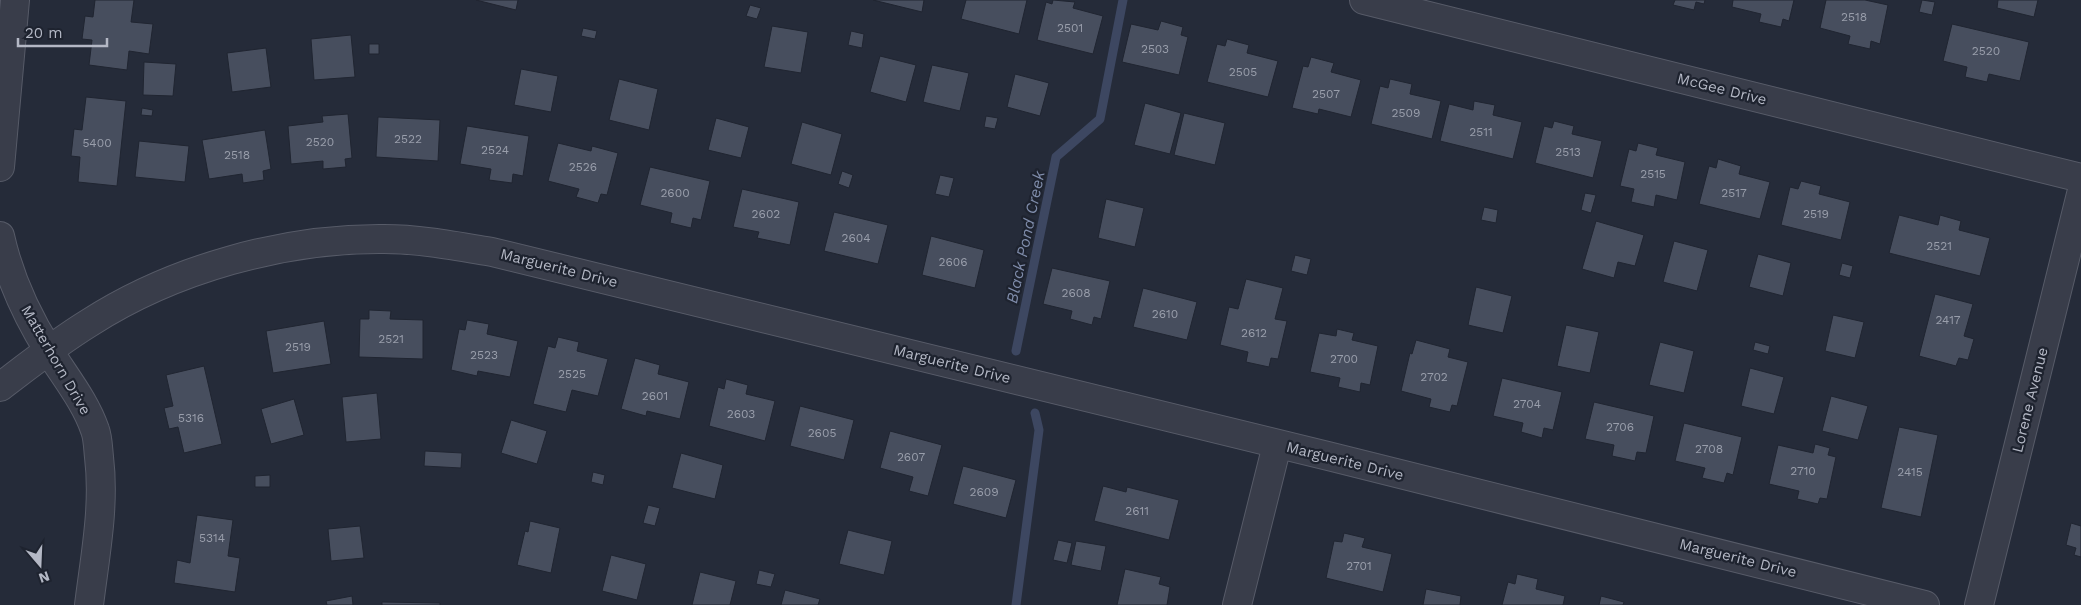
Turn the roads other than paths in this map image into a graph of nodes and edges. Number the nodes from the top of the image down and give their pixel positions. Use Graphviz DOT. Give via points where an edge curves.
graph roads {
  1 [pos="15,0"];
  2 [pos="1364,0"];
  3 [pos="0,167"];
  4 [pos="2081,178"];
  5 [pos="2081,194"];
  6 [pos="0,236"];
  7 [pos="48,351"];
  8 [pos="0,387"];
  9 [pos="1277,445"];
  10 [pos="89,605"];
  11 [pos="1237,605"];
  12 [pos="1925,605"];
  13 [pos="1979,605"];
  1 -- 3 [label="street"];
  2 -- 4 [label="street, McGee Drive"];
  5 -- 13 [label="street, Lorene Avenue"];
  6 -- 7 [label="street, Matterhorn Drive" via="24,309"];
  7 -- 8 [label="street, Marguerite Drive"];
  7 -- 9 [label="street, Marguerite Drive" via="90,322 159,285 225,262 308,244 383,238 427,241 492,252"];
  7 -- 10 [label="street, Matterhorn Drive" via="88,411 96,433 101,474 99,525"];
  9 -- 11 [label="street"];
  9 -- 12 [label="street, Marguerite Drive"];
}
